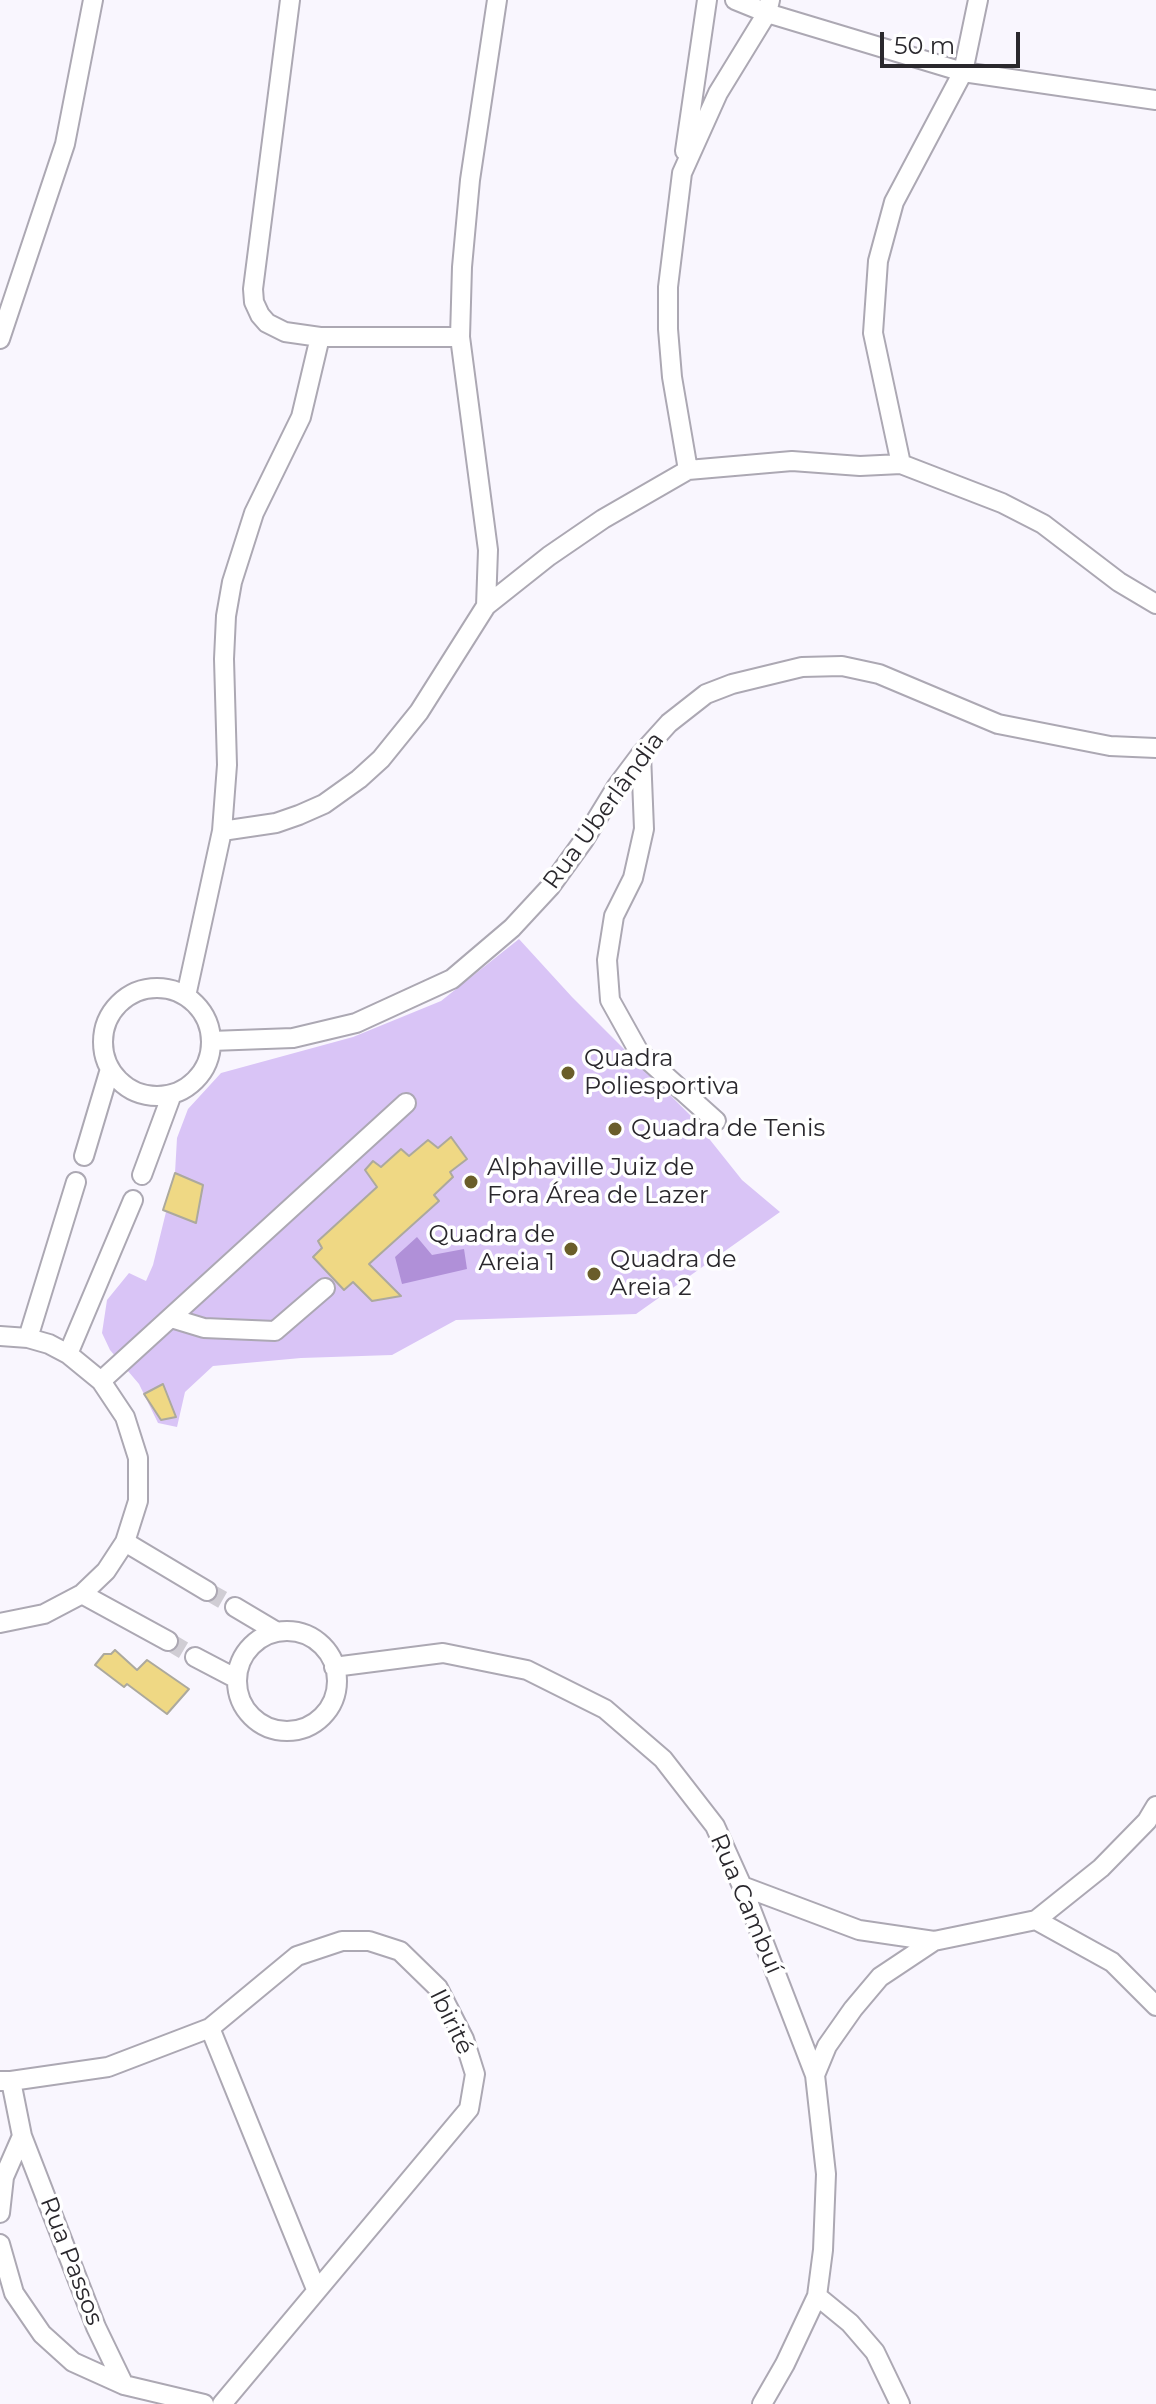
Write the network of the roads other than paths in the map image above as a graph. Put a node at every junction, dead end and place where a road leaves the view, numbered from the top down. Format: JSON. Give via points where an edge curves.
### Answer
{"nodes":[{"id":1,"x":93,"y":0,"type":"edge"},
{"id":2,"x":290,"y":0,"type":"edge"},
{"id":3,"x":497,"y":0,"type":"edge"},
{"id":4,"x":707,"y":0,"type":"edge"},
{"id":5,"x":735,"y":0,"type":"edge"},
{"id":6,"x":978,"y":0,"type":"edge"},
{"id":7,"x":769,"y":7,"type":"edge"},
{"id":8,"x":963,"y":72,"type":"junction"},
{"id":9,"x":693,"y":87,"type":"junction"},
{"id":10,"x":718,"y":93,"type":"junction"},
{"id":11,"x":1156,"y":100,"type":"edge"},
{"id":12,"x":682,"y":173,"type":"junction"},
{"id":13,"x":320,"y":337,"type":"junction"},
{"id":14,"x":460,"y":337,"type":"junction"},
{"id":15,"x":0,"y":339,"type":"edge"},
{"id":16,"x":901,"y":464,"type":"junction"},
{"id":17,"x":688,"y":470,"type":"junction"},
{"id":18,"x":1156,"y":604,"type":"edge"},
{"id":19,"x":486,"y":606,"type":"junction"},
{"id":20,"x":1156,"y":748,"type":"edge"},
{"id":21,"x":641,"y":754,"type":"junction"},
{"id":22,"x":222,"y":831,"type":"junction"},
{"id":23,"x":186,"y":996,"type":"junction"},
{"id":24,"x":211,"y":1041,"type":"junction"},
{"id":25,"x":110,"y":1069,"type":"junction"},
{"id":26,"x":172,"y":1094,"type":"junction"},
{"id":27,"x":406,"y":1103,"type":"dead end"},
{"id":28,"x":716,"y":1121,"type":"dead end"},
{"id":29,"x":84,"y":1156,"type":"dead end"},
{"id":30,"x":142,"y":1175,"type":"dead end"},
{"id":31,"x":76,"y":1182,"type":"dead end"},
{"id":32,"x":133,"y":1200,"type":"dead end"},
{"id":33,"x":325,"y":1288,"type":"dead end"},
{"id":34,"x":171,"y":1318,"type":"junction"},
{"id":35,"x":0,"y":1336,"type":"edge"},
{"id":36,"x":28,"y":1338,"type":"junction"},
{"id":37,"x":68,"y":1354,"type":"junction"},
{"id":38,"x":101,"y":1381,"type":"junction"},
{"id":39,"x":125,"y":1542,"type":"junction"},
{"id":40,"x":207,"y":1591,"type":"tunnel mouth"},
{"id":41,"x":82,"y":1594,"type":"junction"},
{"id":42,"x":235,"y":1607,"type":"tunnel mouth"},
{"id":43,"x":0,"y":1623,"type":"edge"},
{"id":44,"x":277,"y":1632,"type":"junction"},
{"id":45,"x":168,"y":1641,"type":"tunnel mouth"},
{"id":46,"x":195,"y":1657,"type":"tunnel mouth"},
{"id":47,"x":334,"y":1667,"type":"junction"},
{"id":48,"x":237,"y":1679,"type":"junction"},
{"id":49,"x":1156,"y":1806,"type":"edge"},
{"id":50,"x":742,"y":1886,"type":"junction"},
{"id":51,"x":1036,"y":1920,"type":"junction"},
{"id":52,"x":934,"y":1941,"type":"junction"},
{"id":53,"x":1156,"y":2006,"type":"edge"},
{"id":54,"x":210,"y":2028,"type":"junction"},
{"id":55,"x":815,"y":2075,"type":"junction"},
{"id":56,"x":5,"y":2081,"type":"edge"},
{"id":57,"x":22,"y":2136,"type":"junction"},
{"id":58,"x":0,"y":2213,"type":"edge"},
{"id":59,"x":0,"y":2244,"type":"edge"},
{"id":60,"x":316,"y":2289,"type":"junction"},
{"id":61,"x":817,"y":2296,"type":"junction"},
{"id":62,"x":124,"y":2385,"type":"junction"},
{"id":63,"x":204,"y":2404,"type":"edge"},
{"id":64,"x":222,"y":2404,"type":"edge"},
{"id":65,"x":762,"y":2404,"type":"edge"},
{"id":66,"x":900,"y":2404,"type":"edge"}],
"edges":[{"from":1,"to":15,"type":"street","via":[[65,144]]},
{"from":2,"to":13,"type":"street","via":[[254,302],[276,328]]},
{"from":3,"to":14,"type":"street","via":[[470,180]]},
{"from":4,"to":9,"type":"street"},
{"from":5,"to":7,"type":"street"},
{"from":6,"to":8,"type":"street"},
{"from":7,"to":8,"type":"street"},
{"from":7,"to":10,"type":"street"},
{"from":8,"to":11,"type":"street"},
{"from":8,"to":16,"type":"street","via":[[894,202],[878,261],[873,333]]},
{"from":9,"to":10,"type":"street"},
{"from":9,"to":12,"type":"street"},
{"from":10,"to":12,"type":"street"},
{"from":12,"to":17,"type":"street","via":[[668,329]]},
{"from":13,"to":14,"type":"street"},
{"from":13,"to":22,"type":"street","via":[[301,417],[254,513],[232,582],[224,659],[227,765]]},
{"from":14,"to":19,"type":"street","via":[[488,550]]},
{"from":16,"to":17,"type":"street","via":[[792,461]]},
{"from":16,"to":18,"type":"street","via":[[1043,524]]},
{"from":17,"to":19,"type":"street","via":[[603,519]]},
{"from":19,"to":22,"type":"street","via":[[419,712],[359,779],[299,815]]},
{"from":20,"to":21,"type":"street","name":"Rua Uberlândia","via":[[1110,746],[998,724],[879,674],[842,666],[802,667],[706,694]]},
{"from":21,"to":24,"type":"street","name":"Rua Uberlândia","via":[[550,887],[452,979],[356,1023],[293,1038]]},
{"from":21,"to":28,"type":"street","via":[[644,829],[633,878],[614,916],[607,960],[610,1000],[639,1052]]},
{"from":22,"to":23,"type":"street"},
{"from":23,"to":24,"type":"street","via":[[208,1023]]},
{"from":23,"to":25,"type":"street","via":[[151,988],[119,1003],[103,1034]]},
{"from":24,"to":26,"type":"street","via":[[201,1074]]},
{"from":25,"to":26,"type":"street","via":[[137,1092]]},
{"from":25,"to":29,"type":"street"},
{"from":26,"to":30,"type":"street"},
{"from":27,"to":34,"type":"street"},
{"from":31,"to":36,"type":"street"},
{"from":32,"to":37,"type":"street"},
{"from":33,"to":34,"type":"street","via":[[275,1331],[204,1328]]},
{"from":34,"to":38,"type":"street"},
{"from":35,"to":36,"type":"street"},
{"from":36,"to":37,"type":"street"},
{"from":37,"to":38,"type":"street"},
{"from":38,"to":39,"type":"street","via":[[125,1417],[138,1458],[138,1501]]},
{"from":39,"to":40,"type":"street"},
{"from":39,"to":41,"type":"street"},
{"from":41,"to":43,"type":"street","via":[[44,1614]]},
{"from":41,"to":45,"type":"street"},
{"from":42,"to":44,"type":"street"},
{"from":44,"to":47,"type":"street","via":[[310,1636]]},
{"from":44,"to":48,"type":"street","via":[[248,1649]]},
{"from":46,"to":48,"type":"street"},
{"from":47,"to":48,"type":"street","via":[[335,1693],[329,1708],[311,1724],[288,1731],[258,1721],[246,1710]]},
{"from":47,"to":50,"type":"street","name":"Rua Cambuí","via":[[443,1653],[527,1670],[605,1709],[663,1759],[715,1826]]},
{"from":49,"to":51,"type":"street","via":[[1101,1868]]},
{"from":50,"to":52,"type":"street","via":[[859,1930]]},
{"from":50,"to":55,"type":"street","name":"Rua Cambuí"},
{"from":51,"to":52,"type":"street"},
{"from":51,"to":53,"type":"street","via":[[1112,1962]]},
{"from":52,"to":55,"type":"street","via":[[880,1977],[827,2046]]},
{"from":54,"to":56,"type":"street","name":"Ibirité","via":[[108,2067]]},
{"from":54,"to":60,"type":"street"},
{"from":54,"to":60,"type":"street","name":"Ibirité","via":[[297,1956],[342,1941],[369,1941],[400,1951],[438,1988],[464,2039],[475,2074],[469,2109]]},
{"from":55,"to":61,"type":"street","name":"Rua Cambuí","via":[[826,2174]]},
{"from":56,"to":57,"type":"street","name":"Rua Passos"},
{"from":57,"to":58,"type":"street","name":"Rua Passos","via":[[4,2177]]},
{"from":57,"to":62,"type":"street","name":"Rua Passos"},
{"from":59,"to":62,"type":"street","name":"Rua Passos","via":[[14,2293],[42,2334],[73,2362]]},
{"from":60,"to":64,"type":"street","name":"Ibirité"},
{"from":61,"to":65,"type":"street","name":"Rua Cambuí"},
{"from":61,"to":66,"type":"street","via":[[875,2352]]},
{"from":62,"to":63,"type":"street","name":"Rua Passos"}]}
